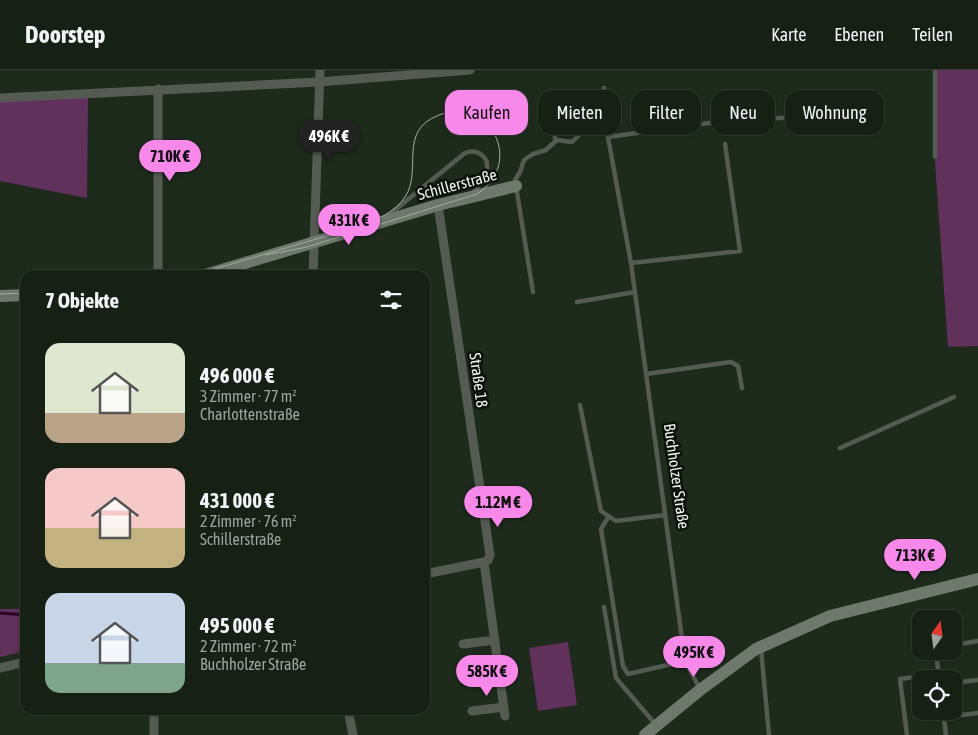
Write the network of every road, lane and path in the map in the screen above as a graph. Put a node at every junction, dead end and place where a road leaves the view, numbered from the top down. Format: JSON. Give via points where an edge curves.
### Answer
{"nodes":[{"id":1,"x":320,"y":70,"type":"edge"},
{"id":2,"x":470,"y":70,"type":"edge"},
{"id":3,"x":935,"y":70,"type":"edge"},
{"id":4,"x":320,"y":82,"type":"junction"},
{"id":5,"x":158,"y":89,"type":"junction"},
{"id":6,"x":0,"y":98,"type":"edge"},
{"id":7,"x":785,"y":118,"type":"edge"},
{"id":8,"x":556,"y":135,"type":"edge"},
{"id":9,"x":579,"y":135,"type":"edge"},
{"id":10,"x":608,"y":135,"type":"edge"},
{"id":11,"x":608,"y":138,"type":"junction"},
{"id":12,"x":557,"y":140,"type":"junction"},
{"id":13,"x":725,"y":144,"type":"dead end"},
{"id":14,"x":935,"y":157,"type":"dead end"},
{"id":15,"x":516,"y":186,"type":"junction"},
{"id":16,"x":470,"y":196,"type":"junction"},
{"id":17,"x":438,"y":205,"type":"junction"},
{"id":18,"x":381,"y":222,"type":"junction"},
{"id":19,"x":314,"y":242,"type":"junction"},
{"id":20,"x":632,"y":263,"type":"junction"},
{"id":21,"x":158,"y":270,"type":"edge"},
{"id":22,"x":222,"y":270,"type":"edge"},
{"id":23,"x":313,"y":270,"type":"edge"},
{"id":24,"x":534,"y":292,"type":"dead end"},
{"id":25,"x":635,"y":292,"type":"junction"},
{"id":26,"x":20,"y":295,"type":"edge"},
{"id":27,"x":0,"y":296,"type":"edge"},
{"id":28,"x":577,"y":302,"type":"dead end"},
{"id":29,"x":646,"y":374,"type":"junction"},
{"id":30,"x":742,"y":388,"type":"dead end"},
{"id":31,"x":954,"y":397,"type":"dead end"},
{"id":32,"x":580,"y":405,"type":"dead end"},
{"id":33,"x":840,"y":448,"type":"dead end"},
{"id":34,"x":666,"y":515,"type":"junction"},
{"id":35,"x":608,"y":516,"type":"junction"},
{"id":36,"x":486,"y":560,"type":"junction"},
{"id":37,"x":430,"y":573,"type":"edge"},
{"id":38,"x":978,"y":579,"type":"edge"},
{"id":39,"x":604,"y":607,"type":"dead end"},
{"id":40,"x":495,"y":640,"type":"junction"},
{"id":41,"x":978,"y":641,"type":"edge"},
{"id":42,"x":463,"y":644,"type":"dead end"},
{"id":43,"x":962,"y":644,"type":"edge"},
{"id":44,"x":761,"y":647,"type":"junction"},
{"id":45,"x":685,"y":661,"type":"junction"},
{"id":46,"x":20,"y":663,"type":"edge"},
{"id":47,"x":0,"y":668,"type":"edge"},
{"id":48,"x":912,"y":678,"type":"edge"},
{"id":49,"x":978,"y":680,"type":"edge"},
{"id":50,"x":962,"y":682,"type":"edge"},
{"id":51,"x":700,"y":690,"type":"junction"},
{"id":52,"x":472,"y":711,"type":"dead end"},
{"id":53,"x":978,"y":713,"type":"edge"},
{"id":54,"x":154,"y":715,"type":"edge"},
{"id":55,"x":349,"y":715,"type":"edge"},
{"id":56,"x":962,"y":716,"type":"dead end"},
{"id":57,"x":944,"y":720,"type":"edge"},
{"id":58,"x":656,"y":726,"type":"junction"},
{"id":59,"x":154,"y":735,"type":"edge"},
{"id":60,"x":352,"y":735,"type":"edge"},
{"id":61,"x":645,"y":735,"type":"edge"},
{"id":62,"x":769,"y":735,"type":"edge"},
{"id":63,"x":907,"y":735,"type":"edge"},
{"id":64,"x":946,"y":735,"type":"edge"}],
"edges":[{"from":1,"to":4,"type":"street"},
{"from":2,"to":4,"type":"street"},
{"from":3,"to":14,"type":"lane"},
{"from":4,"to":5,"type":"street"},
{"from":4,"to":19,"type":"street"},
{"from":5,"to":6,"type":"street"},
{"from":5,"to":21,"type":"street"},
{"from":7,"to":11,"type":"lane","via":[[724,121]]},
{"from":8,"to":12,"type":"lane"},
{"from":9,"to":12,"type":"lane","via":[[572,142]]},
{"from":10,"to":11,"type":"lane","name":"Buchholzer Straße"},
{"from":11,"to":20,"type":"lane","name":"Buchholzer Straße"},
{"from":12,"to":15,"type":"lane","via":[[546,150],[524,160],[515,180]]},
{"from":13,"to":20,"type":"lane","via":[[740,252]]},
{"from":15,"to":16,"type":"street","name":"Schillerstraße"},
{"from":15,"to":24,"type":"lane"},
{"from":16,"to":17,"type":"street","name":"Schillerstraße"},
{"from":16,"to":18,"type":"lane","via":[[487,168],[483,155],[471,151]]},
{"from":17,"to":18,"type":"street","name":"Schillerstraße"},
{"from":17,"to":36,"type":"street","name":"Straße 18"},
{"from":18,"to":19,"type":"street","name":"Schillerstraße"},
{"from":19,"to":22,"type":"street","name":"Schillerstraße"},
{"from":19,"to":23,"type":"street"},
{"from":20,"to":25,"type":"lane","name":"Buchholzer Straße"},
{"from":25,"to":28,"type":"lane"},
{"from":25,"to":29,"type":"lane","name":"Buchholzer Straße"},
{"from":26,"to":27,"type":"street"},
{"from":29,"to":30,"type":"lane","via":[[731,362],[738,366]]},
{"from":29,"to":34,"type":"lane","name":"Buchholzer Straße"},
{"from":31,"to":33,"type":"lane"},
{"from":32,"to":35,"type":"lane","via":[[601,511]]},
{"from":34,"to":35,"type":"lane","via":[[616,521]]},
{"from":34,"to":45,"type":"lane","name":"Buchholzer Straße"},
{"from":35,"to":45,"type":"lane","via":[[601,529],[623,666],[628,674]]},
{"from":36,"to":37,"type":"street"},
{"from":36,"to":40,"type":"street","name":"Straße 18"},
{"from":38,"to":44,"type":"street","via":[[830,616]]},
{"from":39,"to":58,"type":"lane","via":[[616,678]]},
{"from":40,"to":42,"type":"street"},
{"from":40,"to":52,"type":"street","name":"Straße 18","via":[[505,711]]},
{"from":41,"to":43,"type":"lane"},
{"from":44,"to":51,"type":"street"},
{"from":44,"to":62,"type":"lane"},
{"from":45,"to":51,"type":"lane","name":"Buchholzer Straße"},
{"from":46,"to":47,"type":"street"},
{"from":48,"to":63,"type":"lane","via":[[900,679]]},
{"from":49,"to":50,"type":"lane"},
{"from":51,"to":58,"type":"street"},
{"from":53,"to":56,"type":"lane"},
{"from":54,"to":59,"type":"street"},
{"from":55,"to":60,"type":"street"},
{"from":57,"to":64,"type":"lane"},
{"from":58,"to":61,"type":"street"}]}
